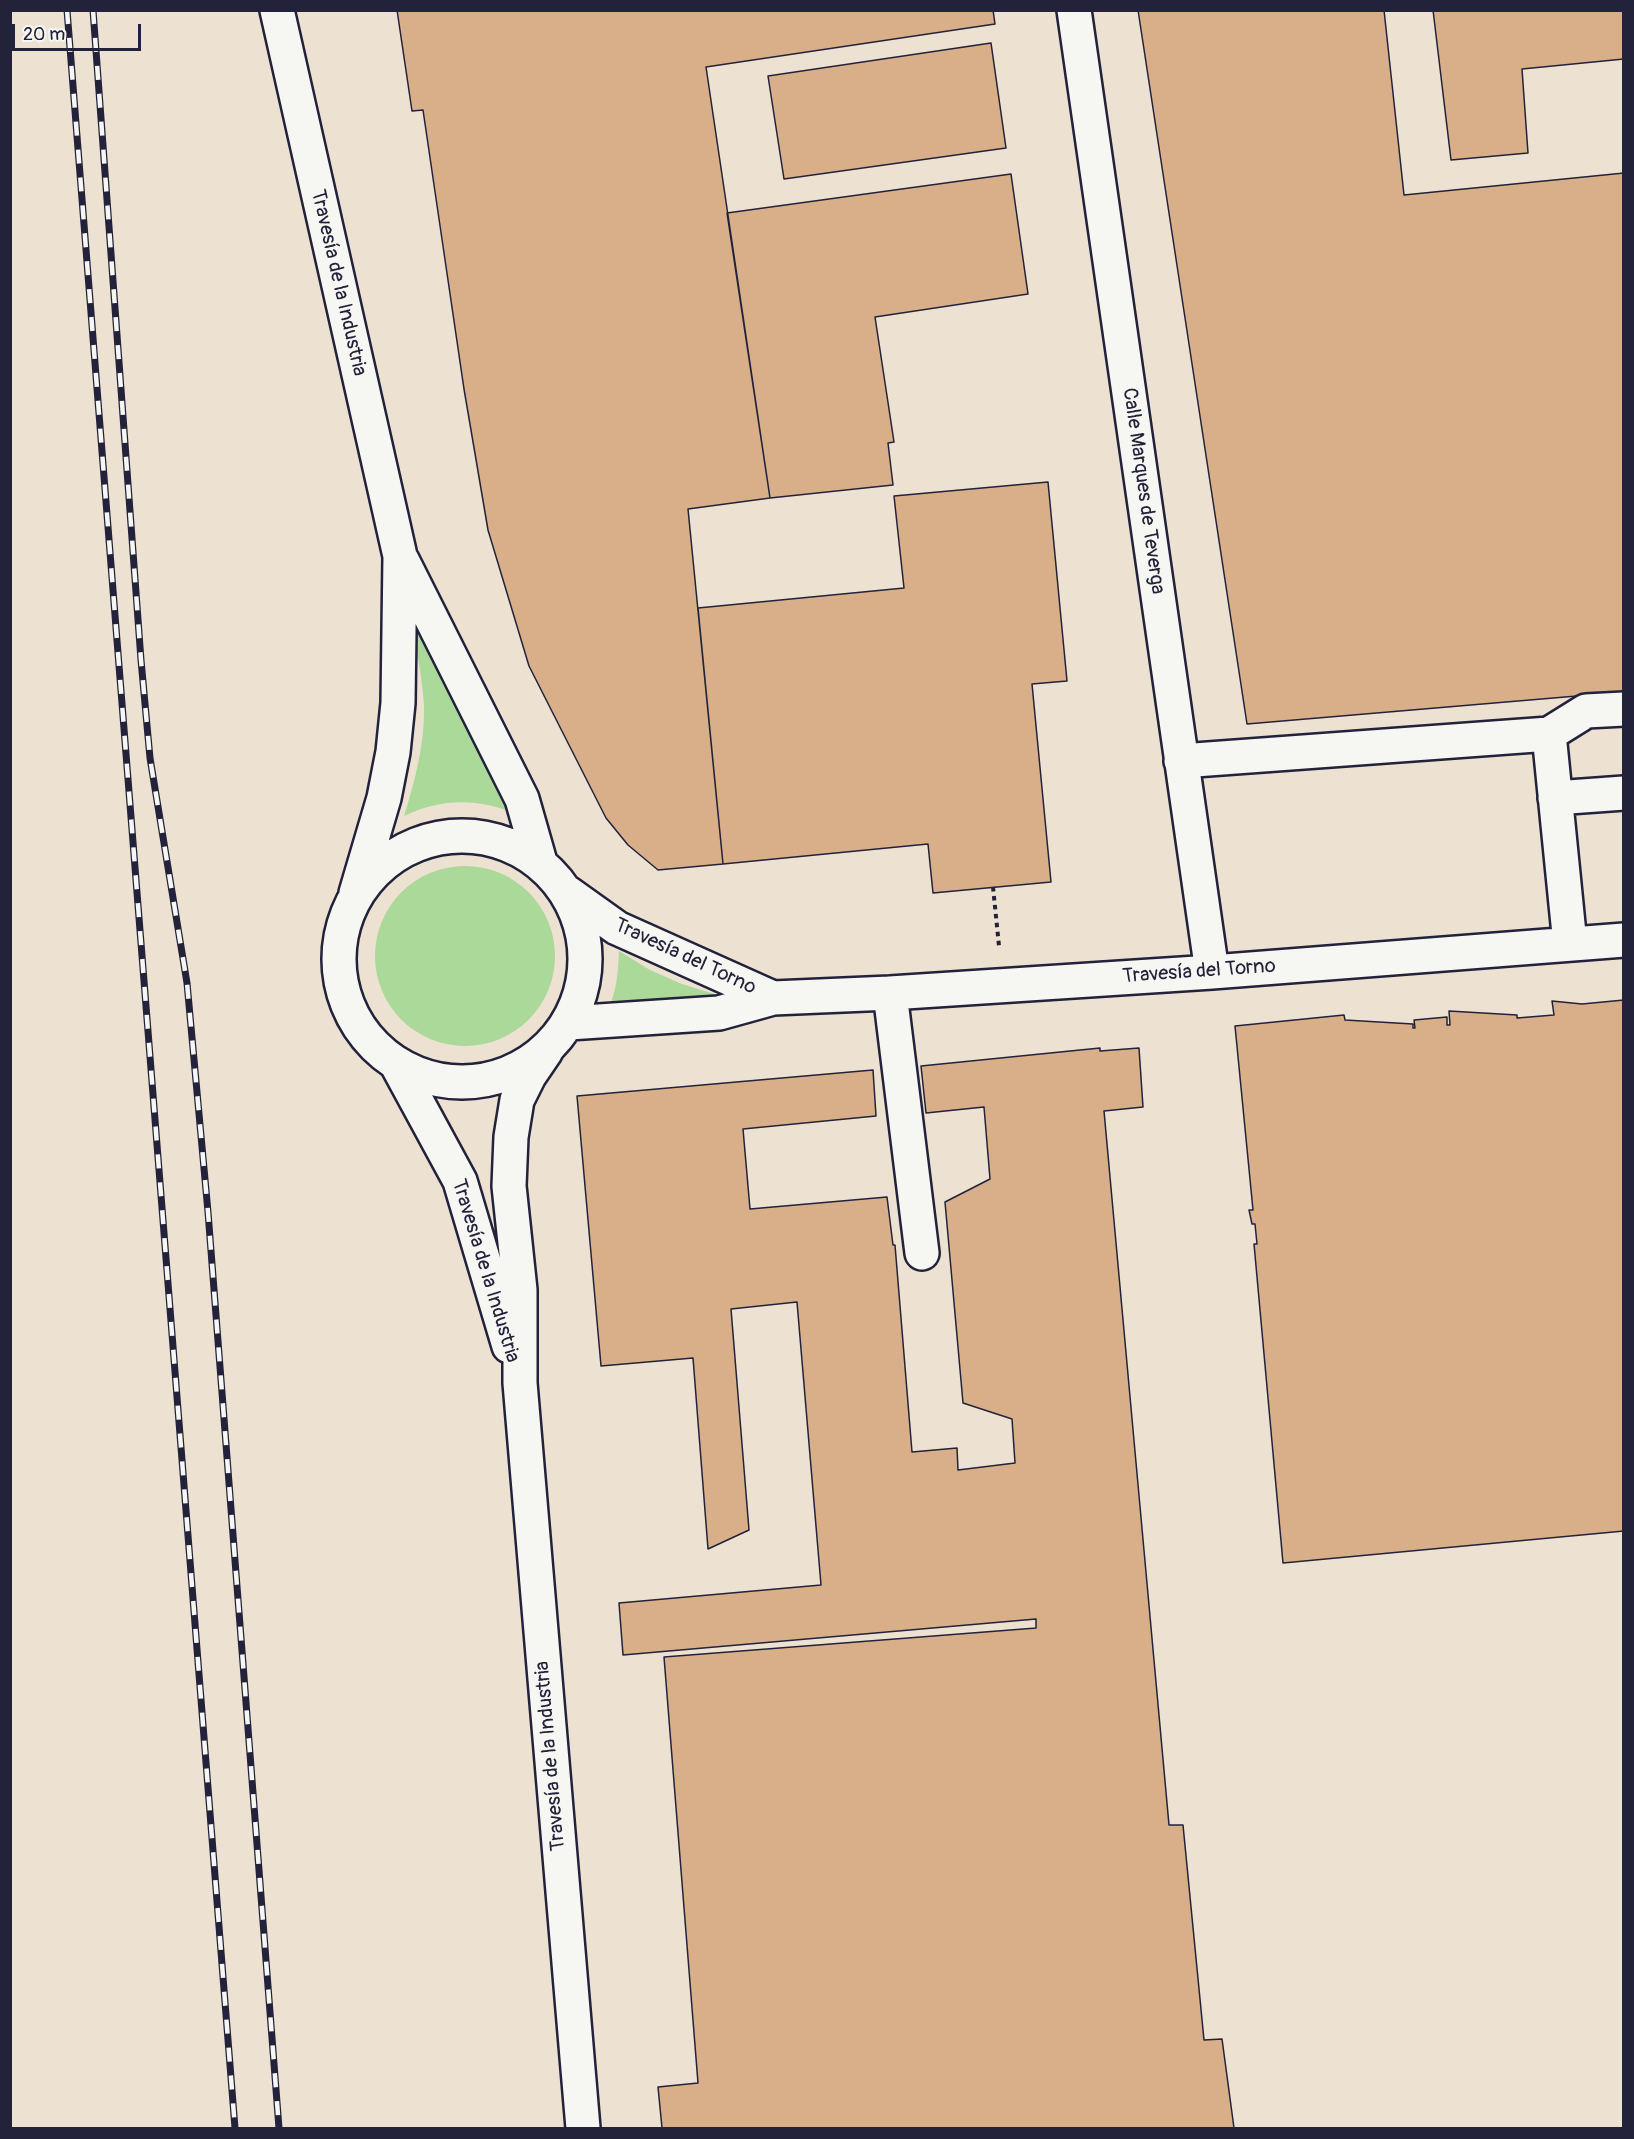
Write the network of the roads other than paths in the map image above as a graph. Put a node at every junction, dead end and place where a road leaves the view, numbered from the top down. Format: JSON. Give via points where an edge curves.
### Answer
{"nodes":[{"id":1,"x":277,"y":10,"type":"edge"},
{"id":2,"x":1074,"y":10,"type":"edge"},
{"id":3,"x":400,"y":556,"type":"junction"},
{"id":4,"x":1623,"y":708,"type":"edge"},
{"id":5,"x":1549,"y":734,"type":"junction"},
{"id":6,"x":1181,"y":761,"type":"junction"},
{"id":7,"x":1623,"y":793,"type":"edge"},
{"id":8,"x":1555,"y":798,"type":"junction"},
{"id":9,"x":540,"y":862,"type":"junction"},
{"id":10,"x":356,"y":893,"type":"junction"},
{"id":11,"x":568,"y":893,"type":"junction"},
{"id":12,"x":1623,"y":940,"type":"edge"},
{"id":13,"x":1570,"y":944,"type":"junction"},
{"id":14,"x":1212,"y":972,"type":"junction"},
{"id":15,"x":890,"y":993,"type":"junction"},
{"id":16,"x":773,"y":998,"type":"junction"},
{"id":17,"x":569,"y":1023,"type":"junction"},
{"id":18,"x":546,"y":1051,"type":"junction"},
{"id":19,"x":397,"y":1065,"type":"junction"},
{"id":20,"x":922,"y":1253,"type":"dead end"},
{"id":21,"x":520,"y":1383,"type":"junction"},
{"id":22,"x":583,"y":2128,"type":"edge"}],
"edges":[{"from":1,"to":3,"type":"street","name":"Travesía de la Industria"},
{"from":2,"to":6,"type":"street","name":"Calle Marques de Teverga"},
{"from":3,"to":9,"type":"street","name":"Travesía de la Industria","via":[[522,799]]},
{"from":3,"to":10,"type":"street","name":"Travesía de la Industria","via":[[398,703],[393,752]]},
{"from":4,"to":5,"type":"street","via":[[1586,711]]},
{"from":5,"to":6,"type":"street"},
{"from":5,"to":8,"type":"street"},
{"from":6,"to":14,"type":"street","name":"Calle Marques de Teverga"},
{"from":7,"to":8,"type":"street"},
{"from":8,"to":13,"type":"street"},
{"from":9,"to":10,"type":"street","name":"Travesía de la Industria","via":[[503,842],[462,834],[420,842],[384,862]]},
{"from":9,"to":11,"type":"street","name":"Travesía de la Industria"},
{"from":10,"to":19,"type":"street","name":"Travesía de la Industria","via":[[340,930],[340,978],[347,1006],[368,1040]]},
{"from":11,"to":16,"type":"street","name":"Travesía del Torno","via":[[617,928]]},
{"from":11,"to":17,"type":"street","name":"Travesía de la Industria","via":[[584,933],[585,975]]},
{"from":12,"to":13,"type":"street","name":"Travesía del Torno"},
{"from":13,"to":14,"type":"street","name":"Travesía del Torno"},
{"from":14,"to":15,"type":"street","name":"Travesía del Torno"},
{"from":15,"to":16,"type":"street","name":"Travesía del Torno"},
{"from":15,"to":20,"type":"street"},
{"from":16,"to":17,"type":"street","name":"Travesía del Torno","via":[[719,1013]]},
{"from":17,"to":18,"type":"street","name":"Travesía de la Industria"},
{"from":18,"to":19,"type":"street","name":"Travesía de la Industria","via":[[512,1072],[474,1082],[434,1080]]},
{"from":18,"to":21,"type":"street","name":"Travesía de la Industria","via":[[518,1100],[511,1137],[509,1186],[520,1290]]},
{"from":19,"to":21,"type":"street","name":"Travesía de la Industria","via":[[460,1181]]},
{"from":21,"to":22,"type":"street","name":"Travesía de la Industria"}]}
